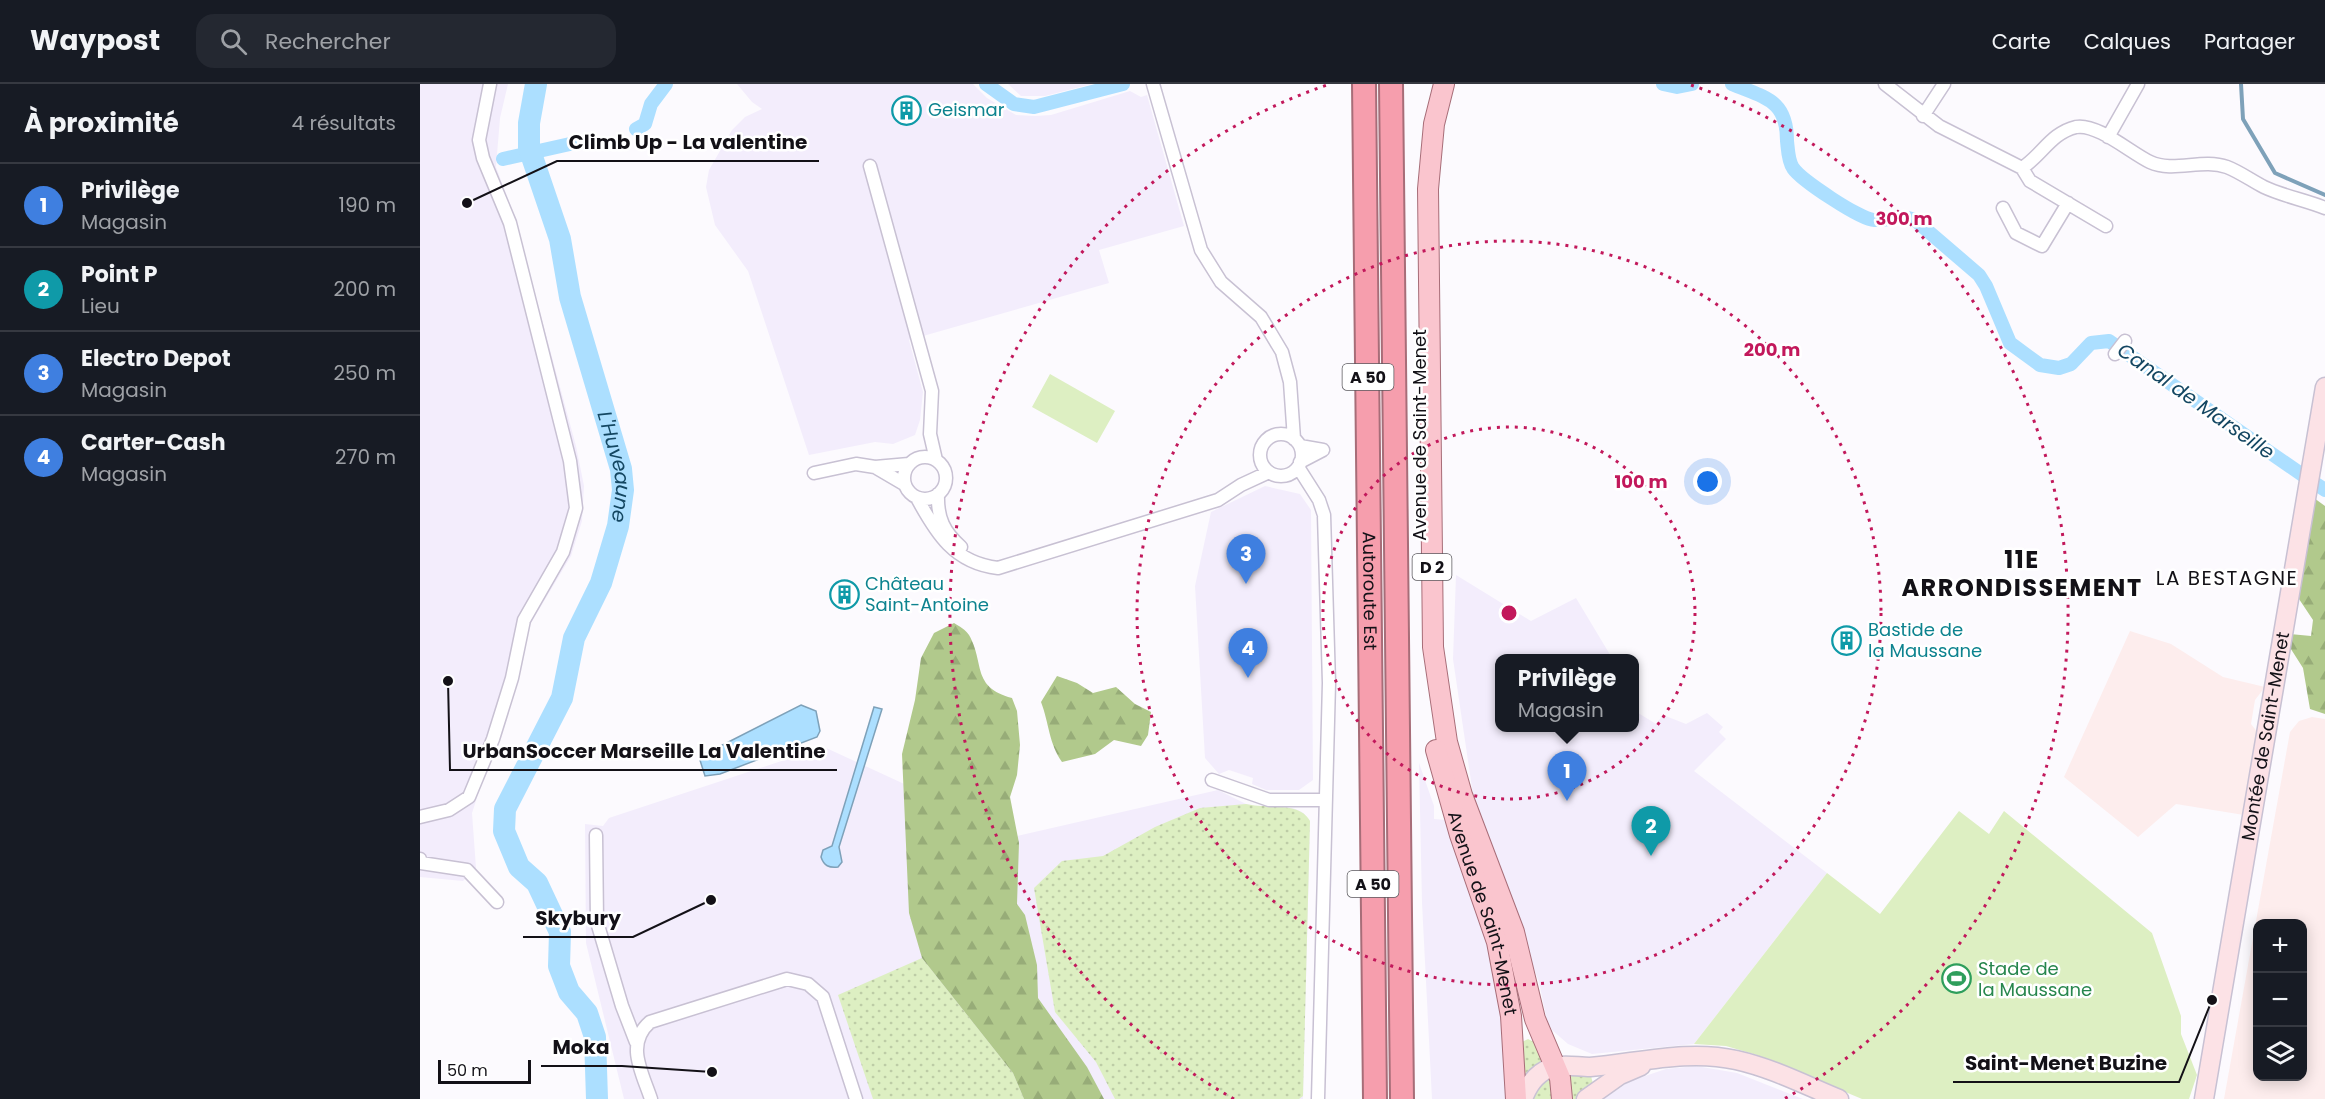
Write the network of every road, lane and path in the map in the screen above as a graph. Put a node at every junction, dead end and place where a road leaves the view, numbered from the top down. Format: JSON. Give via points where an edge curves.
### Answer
{"nodes":[{"id":1,"x":490,"y":84,"type":"edge"},
{"id":2,"x":1153,"y":84,"type":"edge"},
{"id":3,"x":1364,"y":84,"type":"edge"},
{"id":4,"x":1391,"y":84,"type":"edge"},
{"id":5,"x":1432,"y":84,"type":"edge"},
{"id":6,"x":1444,"y":84,"type":"edge"},
{"id":7,"x":1885,"y":84,"type":"edge"},
{"id":8,"x":1944,"y":84,"type":"edge"},
{"id":9,"x":2138,"y":84,"type":"edge"},
{"id":10,"x":1923,"y":116,"type":"junction"},
{"id":11,"x":2108,"y":137,"type":"junction"},
{"id":12,"x":870,"y":166,"type":"dead end"},
{"id":13,"x":2022,"y":168,"type":"junction"},
{"id":14,"x":2068,"y":203,"type":"junction"},
{"id":15,"x":2003,"y":208,"type":"dead end"},
{"id":16,"x":2325,"y":208,"type":"edge"},
{"id":17,"x":2106,"y":226,"type":"dead end"},
{"id":18,"x":2125,"y":341,"type":"dead end"},
{"id":19,"x":2115,"y":354,"type":"dead end"},
{"id":20,"x":2325,"y":387,"type":"edge"},
{"id":21,"x":930,"y":434,"type":"junction"},
{"id":22,"x":1292,"y":440,"type":"junction"},
{"id":23,"x":936,"y":460,"type":"junction"},
{"id":24,"x":913,"y":461,"type":"junction"},
{"id":25,"x":1261,"y":461,"type":"junction"},
{"id":26,"x":875,"y":467,"type":"junction"},
{"id":27,"x":1296,"y":468,"type":"junction"},
{"id":28,"x":1269,"y":472,"type":"junction"},
{"id":29,"x":814,"y":474,"type":"dead end"},
{"id":30,"x":904,"y":484,"type":"junction"},
{"id":31,"x":1241,"y":485,"type":"junction"},
{"id":32,"x":938,"y":494,"type":"junction"},
{"id":33,"x":916,"y":498,"type":"junction"},
{"id":34,"x":1020,"y":561,"type":"junction"},
{"id":35,"x":1212,"y":780,"type":"dead end"},
{"id":36,"x":1326,"y":800,"type":"junction"},
{"id":37,"x":420,"y":817,"type":"edge"},
{"id":38,"x":596,"y":835,"type":"dead end"},
{"id":39,"x":420,"y":859,"type":"edge"},
{"id":40,"x":497,"y":902,"type":"dead end"},
{"id":41,"x":1540,"y":1035,"type":"junction"},
{"id":42,"x":636,"y":1042,"type":"junction"},
{"id":43,"x":1657,"y":1059,"type":"junction"},
{"id":44,"x":1590,"y":1066,"type":"junction"},
{"id":45,"x":1554,"y":1067,"type":"junction"},
{"id":46,"x":2203,"y":1094,"type":"edge"},
{"id":47,"x":651,"y":1099,"type":"edge"},
{"id":48,"x":856,"y":1099,"type":"edge"},
{"id":49,"x":1318,"y":1099,"type":"edge"},
{"id":50,"x":1376,"y":1099,"type":"edge"},
{"id":51,"x":1402,"y":1099,"type":"edge"},
{"id":52,"x":1516,"y":1099,"type":"edge"},
{"id":53,"x":1523,"y":1099,"type":"edge"},
{"id":54,"x":1562,"y":1099,"type":"edge"},
{"id":55,"x":1586,"y":1099,"type":"edge"},
{"id":56,"x":1839,"y":1099,"type":"edge"}],
"edges":[{"from":1,"to":37,"type":"street","via":[[479,140],[510,223],[570,461],[576,508],[563,552],[524,620],[512,678],[469,797],[449,810]]},
{"from":2,"to":22,"type":"street","via":[[1200,250],[1221,282],[1260,317],[1274,336],[1287,366]]},
{"from":3,"to":50,"type":"highway","name":"Autoroute Est","number":"A 50"},
{"from":4,"to":51,"type":"highway","name":"Autoroute Est","number":"A 50"},
{"from":5,"to":52,"type":"main road","name":"Avenue de Saint-Menet","number":"D 2","via":[[1418,164],[1424,682],[1444,784],[1497,942],[1511,1016]]},
{"from":6,"to":41,"type":"main road","name":"Avenue de Saint-Menet","number":"D 2","via":[[1434,124],[1428,189],[1432,636],[1436,680],[1462,795],[1514,932]]},
{"from":7,"to":10,"type":"street"},
{"from":8,"to":10,"type":"street"},
{"from":9,"to":11,"type":"street"},
{"from":10,"to":13,"type":"street"},
{"from":11,"to":13,"type":"street","via":[[2092,129],[2067,130],[2052,138],[2037,158]]},
{"from":11,"to":16,"type":"street","via":[[2152,163],[2228,167],[2266,188]]},
{"from":12,"to":21,"type":"street","via":[[932,391]]},
{"from":13,"to":14,"type":"street","via":[[2030,181]]},
{"from":14,"to":15,"type":"street","via":[[2042,246],[2016,233]]},
{"from":14,"to":17,"type":"street"},
{"from":18,"to":19,"type":"street"},
{"from":20,"to":46,"type":"main road","name":"Montée de Saint-Menet"},
{"from":21,"to":23,"type":"street"},
{"from":21,"to":24,"type":"street"},
{"from":22,"to":25,"type":"street","via":[[1273,436],[1265,441]]},
{"from":22,"to":27,"type":"street"},
{"from":22,"to":27,"type":"street","via":[[1328,449]]},
{"from":23,"to":24,"type":"street","via":[[927,456]]},
{"from":23,"to":32,"type":"street","via":[[946,477]]},
{"from":24,"to":26,"type":"street"},
{"from":24,"to":30,"type":"street","via":[[904,473]]},
{"from":25,"to":28,"type":"street"},
{"from":25,"to":31,"type":"street"},
{"from":26,"to":29,"type":"street","via":[[856,464]]},
{"from":26,"to":30,"type":"street"},
{"from":27,"to":28,"type":"street","via":[[1275,475]]},
{"from":27,"to":36,"type":"street","via":[[1324,515],[1329,683]]},
{"from":28,"to":31,"type":"street"},
{"from":30,"to":33,"type":"street"},
{"from":31,"to":34,"type":"street","via":[[1218,500]]},
{"from":32,"to":33,"type":"street","via":[[928,499]]},
{"from":32,"to":34,"type":"street","via":[[941,523],[961,547],[985,558]]},
{"from":33,"to":34,"type":"street","via":[[943,542],[956,553],[984,566],[1007,566]]},
{"from":35,"to":36,"type":"street","via":[[1269,800]]},
{"from":36,"to":49,"type":"street"},
{"from":38,"to":42,"type":"street","via":[[597,922]]},
{"from":39,"to":40,"type":"street","via":[[421,863],[467,870]]},
{"from":41,"to":44,"type":"main road","via":[[1555,1052]]},
{"from":41,"to":45,"type":"main road","number":"D 2"},
{"from":42,"to":47,"type":"street"},
{"from":42,"to":48,"type":"street","via":[[640,1031],[650,1022],[787,979],[808,984],[823,997]]},
{"from":43,"to":44,"type":"main road"},
{"from":43,"to":55,"type":"main road","via":[[1620,1075]]},
{"from":43,"to":56,"type":"main road","via":[[1734,1059]]},
{"from":44,"to":45,"type":"main road"},
{"from":45,"to":53,"type":"main road","via":[[1535,1078]]},
{"from":45,"to":54,"type":"main road","number":"D 2","via":[[1560,1078]]}]}
